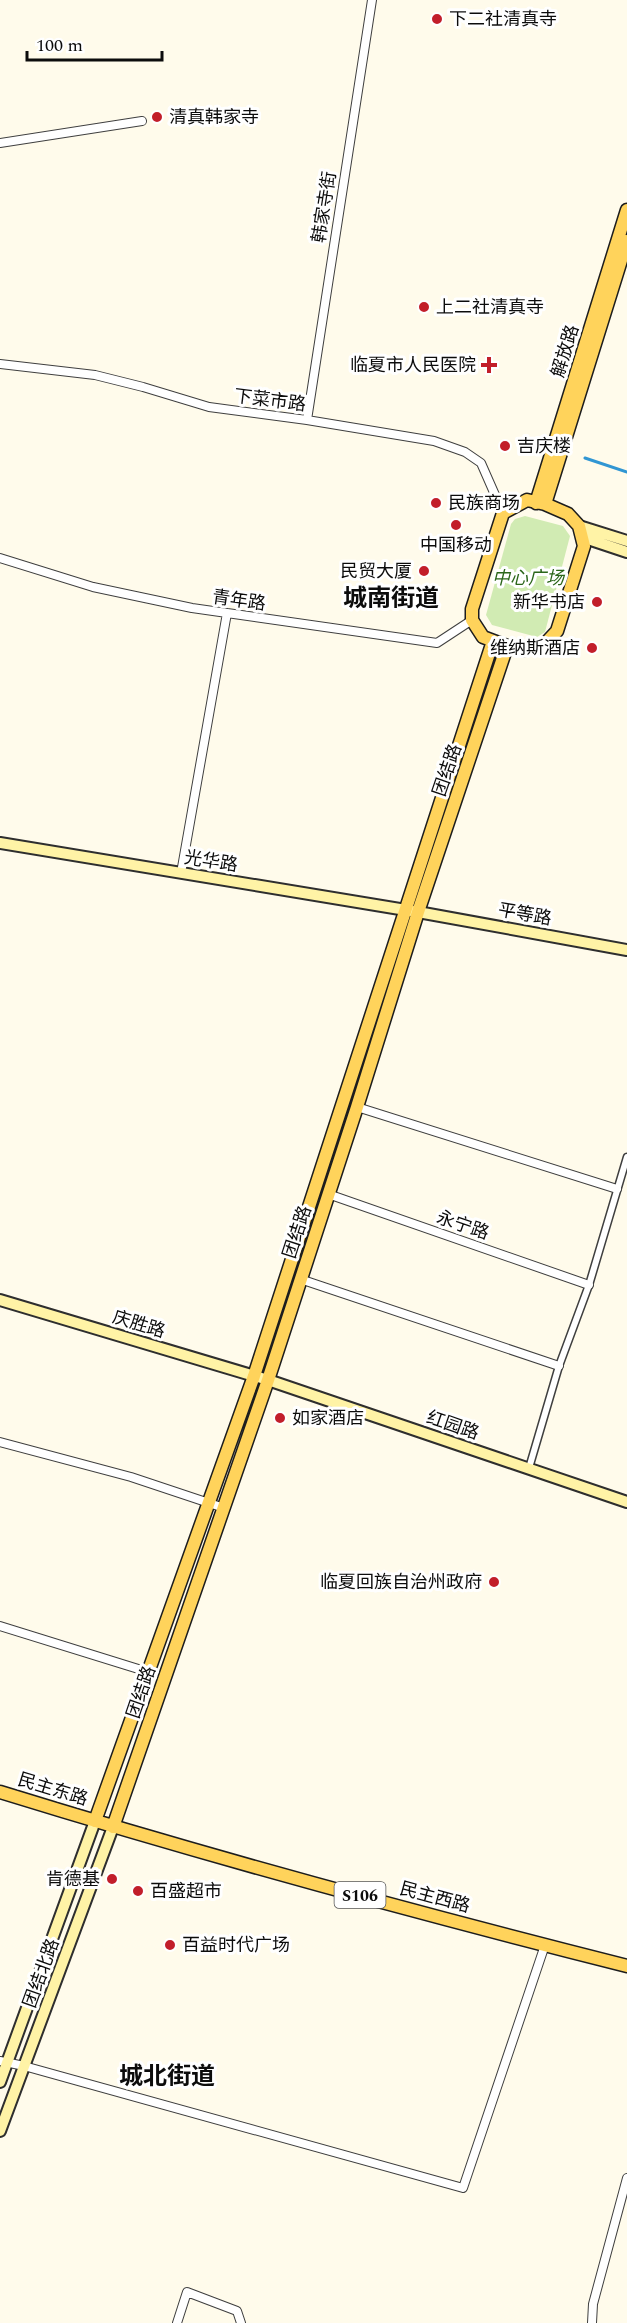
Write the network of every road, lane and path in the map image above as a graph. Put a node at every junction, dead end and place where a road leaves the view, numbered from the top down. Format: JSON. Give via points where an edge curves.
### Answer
{"nodes":[{"id":1,"x":372,"y":0,"type":"edge"},
{"id":2,"x":141,"y":121,"type":"dead end"},
{"id":3,"x":0,"y":143,"type":"edge"},
{"id":4,"x":627,"y":210,"type":"edge"},
{"id":5,"x":627,"y":241,"type":"edge"},
{"id":6,"x":0,"y":364,"type":"edge"},
{"id":7,"x":307,"y":420,"type":"junction"},
{"id":8,"x":541,"y":504,"type":"junction"},
{"id":9,"x":503,"y":513,"type":"junction"},
{"id":10,"x":581,"y":531,"type":"junction"},
{"id":11,"x":627,"y":541,"type":"edge"},
{"id":12,"x":627,"y":552,"type":"edge"},
{"id":13,"x":0,"y":558,"type":"edge"},
{"id":14,"x":227,"y":613,"type":"junction"},
{"id":15,"x":472,"y":620,"type":"junction"},
{"id":16,"x":493,"y":641,"type":"junction"},
{"id":17,"x":507,"y":646,"type":"junction"},
{"id":18,"x":0,"y":843,"type":"edge"},
{"id":19,"x":181,"y":873,"type":"junction"},
{"id":20,"x":412,"y":911,"type":"junction"},
{"id":21,"x":627,"y":950,"type":"edge"},
{"id":22,"x":357,"y":1107,"type":"junction"},
{"id":23,"x":627,"y":1157,"type":"edge"},
{"id":24,"x":617,"y":1189,"type":"junction"},
{"id":25,"x":328,"y":1194,"type":"junction"},
{"id":26,"x":300,"y":1279,"type":"junction"},
{"id":27,"x":589,"y":1285,"type":"junction"},
{"id":28,"x":0,"y":1300,"type":"edge"},
{"id":29,"x":559,"y":1366,"type":"junction"},
{"id":30,"x":254,"y":1376,"type":"junction"},
{"id":31,"x":268,"y":1380,"type":"junction"},
{"id":32,"x":0,"y":1442,"type":"edge"},
{"id":33,"x":529,"y":1468,"type":"junction"},
{"id":34,"x":627,"y":1502,"type":"edge"},
{"id":35,"x":208,"y":1503,"type":"junction"},
{"id":36,"x":224,"y":1508,"type":"junction"},
{"id":37,"x":0,"y":1626,"type":"edge"},
{"id":38,"x":148,"y":1672,"type":"junction"},
{"id":39,"x":0,"y":1792,"type":"edge"},
{"id":40,"x":95,"y":1821,"type":"junction"},
{"id":41,"x":113,"y":1827,"type":"junction"},
{"id":42,"x":545,"y":1946,"type":"junction"},
{"id":43,"x":627,"y":1966,"type":"edge"},
{"id":44,"x":4,"y":2061,"type":"edge"},
{"id":45,"x":24,"y":2066,"type":"junction"},
{"id":46,"x":0,"y":2082,"type":"edge"},
{"id":47,"x":0,"y":2131,"type":"edge"},
{"id":48,"x":627,"y":2178,"type":"edge"},
{"id":49,"x":177,"y":2323,"type":"edge"},
{"id":50,"x":241,"y":2323,"type":"edge"},
{"id":51,"x":592,"y":2323,"type":"edge"}],
"edges":[{"from":1,"to":7,"type":"street","name":"韩家寺街"},
{"from":2,"to":3,"type":"street"},
{"from":4,"to":8,"type":"main road","name":"解放路"},
{"from":5,"to":8,"type":"main road","name":"解放路"},
{"from":6,"to":7,"type":"street","name":"下菜市路","via":[[95,375],[209,407]]},
{"from":7,"to":9,"type":"street","name":"下菜市路","via":[[434,441],[465,452],[481,463]]},
{"from":8,"to":9,"type":"main road","via":[[527,500]]},
{"from":8,"to":10,"type":"main road","via":[[568,514]]},
{"from":9,"to":15,"type":"main road","via":[[472,609]]},
{"from":10,"to":11,"type":"main road"},
{"from":10,"to":12,"type":"main road"},
{"from":10,"to":17,"type":"main road","via":[[584,546],[557,632],[543,646],[523,650]]},
{"from":13,"to":14,"type":"street","name":"青年路","via":[[93,587]]},
{"from":14,"to":15,"type":"street","name":"青年路","via":[[437,643]]},
{"from":14,"to":19,"type":"street"},
{"from":15,"to":16,"type":"main road","via":[[483,637]]},
{"from":16,"to":17,"type":"main road"},
{"from":16,"to":20,"type":"main road","name":"团结路"},
{"from":17,"to":20,"type":"main road","name":"团结路"},
{"from":18,"to":19,"type":"main road","name":"光华路"},
{"from":19,"to":20,"type":"main road","name":"光华路"},
{"from":20,"to":21,"type":"main road","name":"平等路"},
{"from":20,"to":22,"type":"main road","name":"团结路"},
{"from":20,"to":30,"type":"main road","name":"团结路"},
{"from":22,"to":24,"type":"street"},
{"from":22,"to":25,"type":"main road","name":"团结路"},
{"from":23,"to":24,"type":"street"},
{"from":24,"to":27,"type":"street"},
{"from":25,"to":26,"type":"main road","name":"团结路"},
{"from":25,"to":27,"type":"street","name":"永宁路"},
{"from":26,"to":29,"type":"street"},
{"from":26,"to":31,"type":"main road","name":"团结路"},
{"from":27,"to":29,"type":"street"},
{"from":28,"to":30,"type":"main road","name":"庆胜路"},
{"from":29,"to":33,"type":"street"},
{"from":30,"to":31,"type":"main road","name":"庆胜路"},
{"from":30,"to":35,"type":"main road","name":"团结路"},
{"from":31,"to":33,"type":"main road","name":"红园路"},
{"from":31,"to":36,"type":"main road","name":"团结路"},
{"from":32,"to":35,"type":"street"},
{"from":33,"to":34,"type":"main road","name":"红园路"},
{"from":35,"to":36,"type":"street"},
{"from":35,"to":38,"type":"main road","name":"团结路"},
{"from":36,"to":41,"type":"main road","name":"团结路"},
{"from":37,"to":38,"type":"street"},
{"from":38,"to":40,"type":"main road","name":"团结路"},
{"from":39,"to":40,"type":"main road","name":"民主东路","number":"S106"},
{"from":40,"to":41,"type":"main road","name":"民主西路","number":"S106"},
{"from":40,"to":44,"type":"main road","name":"团结北路"},
{"from":41,"to":42,"type":"main road","name":"民主西路","number":"S106"},
{"from":41,"to":45,"type":"main road","name":"团结北路"},
{"from":42,"to":43,"type":"main road","name":"民主西路","number":"S106"},
{"from":42,"to":45,"type":"street","via":[[463,2188]]},
{"from":44,"to":45,"type":"street"},
{"from":44,"to":46,"type":"main road","name":"团结北路"},
{"from":45,"to":47,"type":"main road","name":"团结北路"},
{"from":48,"to":51,"type":"street","via":[[593,2304]]},
{"from":49,"to":50,"type":"street","via":[[187,2292],[237,2311]]}]}
